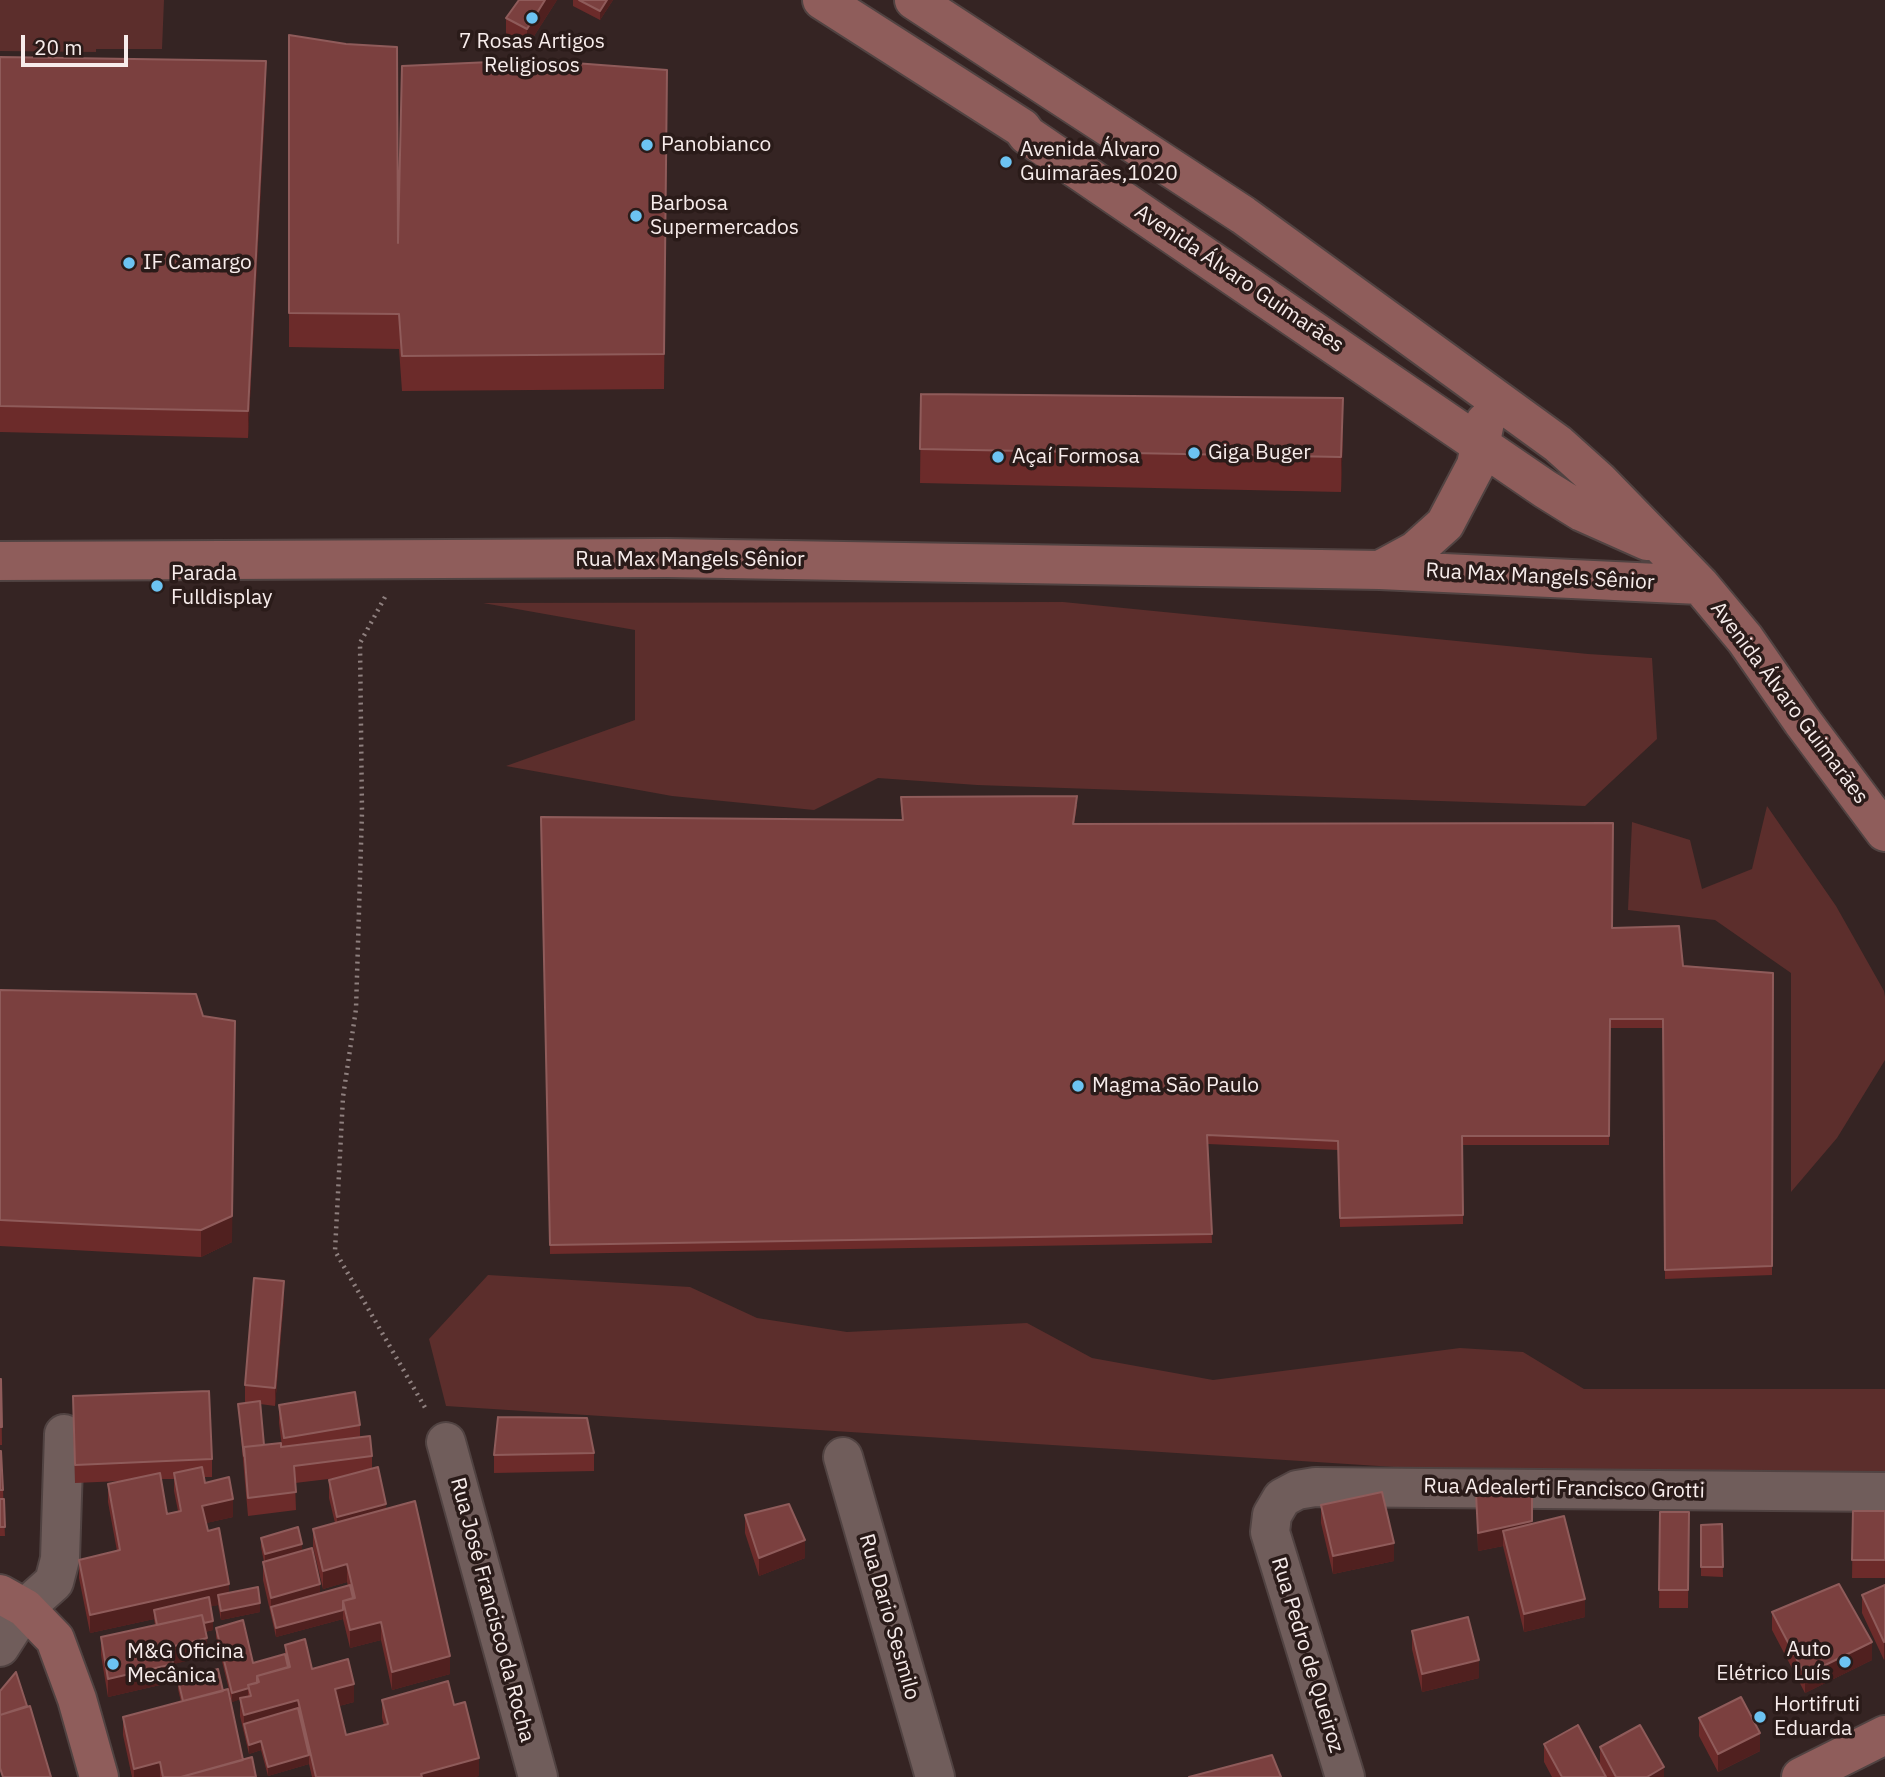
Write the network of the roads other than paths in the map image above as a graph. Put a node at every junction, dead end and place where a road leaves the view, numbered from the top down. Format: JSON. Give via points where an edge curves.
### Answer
{"nodes":[{"id":1,"x":822,"y":0,"type":"edge"},
{"id":2,"x":914,"y":0,"type":"edge"},
{"id":3,"x":1500,"y":400,"type":"junction"},
{"id":4,"x":1479,"y":444,"type":"junction"},
{"id":5,"x":1662,"y":548,"type":"junction"},
{"id":6,"x":0,"y":561,"type":"edge"},
{"id":7,"x":1380,"y":570,"type":"junction"},
{"id":8,"x":1700,"y":585,"type":"junction"},
{"id":9,"x":1885,"y":832,"type":"edge"},
{"id":10,"x":64,"y":1434,"type":"dead end"},
{"id":11,"x":446,"y":1442,"type":"road end"},
{"id":12,"x":843,"y":1457,"type":"dead end"},
{"id":13,"x":1885,"y":1492,"type":"edge"},
{"id":14,"x":1270,"y":1532,"type":"joint"},
{"id":15,"x":13,"y":1601,"type":"edge"},
{"id":16,"x":0,"y":1647,"type":"edge"},
{"id":17,"x":1885,"y":1735,"type":"edge"},
{"id":18,"x":99,"y":1777,"type":"edge"},
{"id":19,"x":538,"y":1777,"type":"edge"},
{"id":20,"x":935,"y":1777,"type":"edge"},
{"id":21,"x":1345,"y":1777,"type":"edge"},
{"id":22,"x":1801,"y":1777,"type":"edge"}],
"edges":[{"from":1,"to":4,"type":"street","name":"Avenida Álvaro Guimarães","via":[[1022,128]]},
{"from":2,"to":3,"type":"street","name":"Avenida Álvaro Guimarães","via":[[1243,215]]},
{"from":3,"to":4,"type":"street","name":"Rua Max Mangels Sênior","via":[[1484,423]]},
{"from":3,"to":5,"type":"street","name":"Avenida Álvaro Guimarães","via":[[1598,480]]},
{"from":4,"to":5,"type":"street","name":"Avenida Álvaro Guimarães","via":[[1582,512]]},
{"from":4,"to":7,"type":"street","name":"Rua Max Mangels Sênior","via":[[1473,472],[1445,524],[1415,551]]},
{"from":5,"to":8,"type":"street","name":"Avenida Álvaro Guimarães"},
{"from":6,"to":7,"type":"street","name":"Rua Max Mangels Sênior","via":[[667,558]]},
{"from":7,"to":8,"type":"street","name":"Rua Max Mangels Sênior"},
{"from":8,"to":9,"type":"street","name":"Avenida Álvaro Guimarães","via":[[1745,639]]},
{"from":10,"to":15,"type":"street","via":[[60,1559],[54,1582]]},
{"from":11,"to":19,"type":"street","name":"Rua José Francisco da Rocha"},
{"from":12,"to":20,"type":"street","name":"Rua Dario Sesmilo"},
{"from":13,"to":14,"type":"street","name":"Rua Adealerti Francisco Grotti","via":[[1315,1487],[1282,1498],[1272,1515]]},
{"from":14,"to":21,"type":"street","name":"Rua Pedro de Queiroz"},
{"from":15,"to":16,"type":"street"},
{"from":15,"to":18,"type":"street","via":[[55,1639]]},
{"from":17,"to":22,"type":"street"}]}
